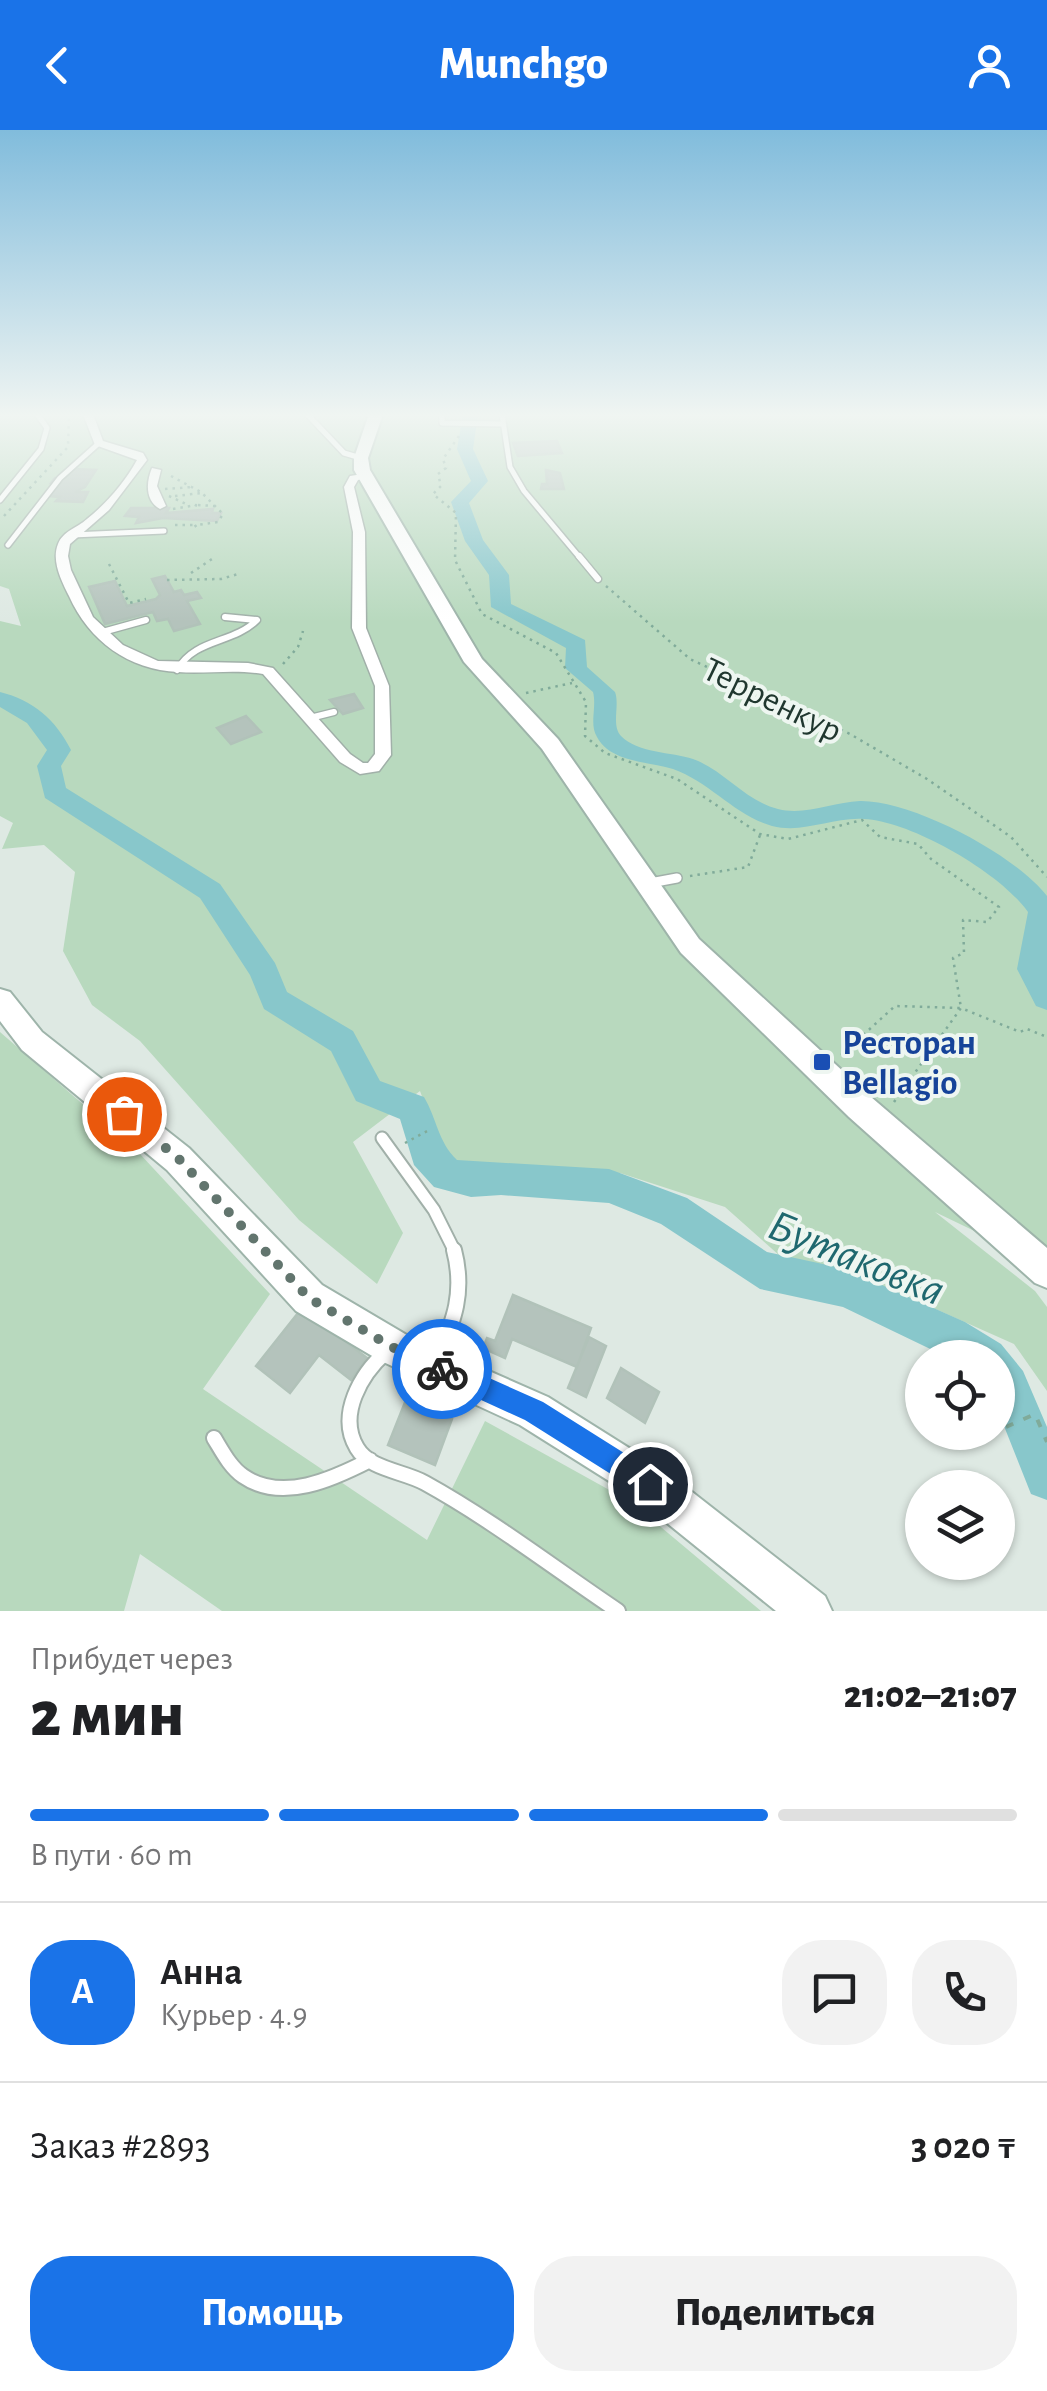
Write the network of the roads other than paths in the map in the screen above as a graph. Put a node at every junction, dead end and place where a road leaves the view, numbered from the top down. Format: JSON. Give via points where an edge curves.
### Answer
{"nodes":[{"id":1,"x":57,"y":483,"type":"edge"},
{"id":2,"x":125,"y":483,"type":"edge"},
{"id":3,"x":158,"y":483,"type":"edge"},
{"id":4,"x":351,"y":483,"type":"edge"},
{"id":5,"x":373,"y":483,"type":"edge"},
{"id":6,"x":519,"y":483,"type":"edge"},
{"id":7,"x":160,"y":501,"type":"road end"},
{"id":8,"x":164,"y":531,"type":"dead end"},
{"id":9,"x":72,"y":535,"type":"junction"},
{"id":10,"x":8,"y":545,"type":"dead end"},
{"id":11,"x":598,"y":579,"type":"road end"},
{"id":12,"x":225,"y":618,"type":"dead end"},
{"id":13,"x":146,"y":620,"type":"dead end"},
{"id":14,"x":96,"y":634,"type":"junction"},
{"id":15,"x":177,"y":670,"type":"junction"},
{"id":16,"x":334,"y":712,"type":"dead end"},
{"id":17,"x":310,"y":718,"type":"junction"},
{"id":18,"x":677,"y":878,"type":"road end"},
{"id":19,"x":644,"y":884,"type":"junction"},
{"id":20,"x":0,"y":1000,"type":"edge"},
{"id":21,"x":382,"y":1138,"type":"dead end"},
{"id":22,"x":1047,"y":1272,"type":"edge"},
{"id":23,"x":392,"y":1347,"type":"junction"},
{"id":24,"x":435,"y":1366,"type":"junction"},
{"id":25,"x":214,"y":1438,"type":"dead end"},
{"id":26,"x":370,"y":1460,"type":"junction"},
{"id":27,"x":618,"y":1611,"type":"edge"},
{"id":28,"x":810,"y":1611,"type":"edge"}],
"edges":[{"from":1,"to":10,"type":"lane"},
{"from":2,"to":9,"type":"street"},
{"from":3,"to":7,"type":"street"},
{"from":4,"to":17,"type":"street","via":[[359,532],[359,628],[382,686],[383,755],[373,767],[360,768]]},
{"from":5,"to":19,"type":"main road","via":[[474,662],[569,768]]},
{"from":6,"to":11,"type":"lane"},
{"from":8,"to":9,"type":"lane"},
{"from":9,"to":14,"type":"street","via":[[62,559]]},
{"from":12,"to":15,"type":"lane","via":[[257,620],[250,629],[182,656]]},
{"from":13,"to":14,"type":"lane"},
{"from":14,"to":15,"type":"street","via":[[140,663]]},
{"from":15,"to":17,"type":"street","via":[[268,671]]},
{"from":16,"to":17,"type":"lane"},
{"from":18,"to":19,"type":"lane"},
{"from":19,"to":22,"type":"main road","via":[[690,946]]},
{"from":20,"to":23,"type":"main road","via":[[32,1041],[178,1158],[309,1298]]},
{"from":21,"to":24,"type":"lane","via":[[452,1247],[460,1289]]},
{"from":23,"to":24,"type":"main road"},
{"from":23,"to":26,"type":"lane","via":[[370,1364],[356,1388],[351,1418],[357,1447]]},
{"from":24,"to":28,"type":"main road","via":[[534,1411],[650,1484]]},
{"from":25,"to":26,"type":"lane","via":[[242,1476],[277,1490],[336,1478]]},
{"from":26,"to":27,"type":"lane","via":[[422,1481]]}]}
